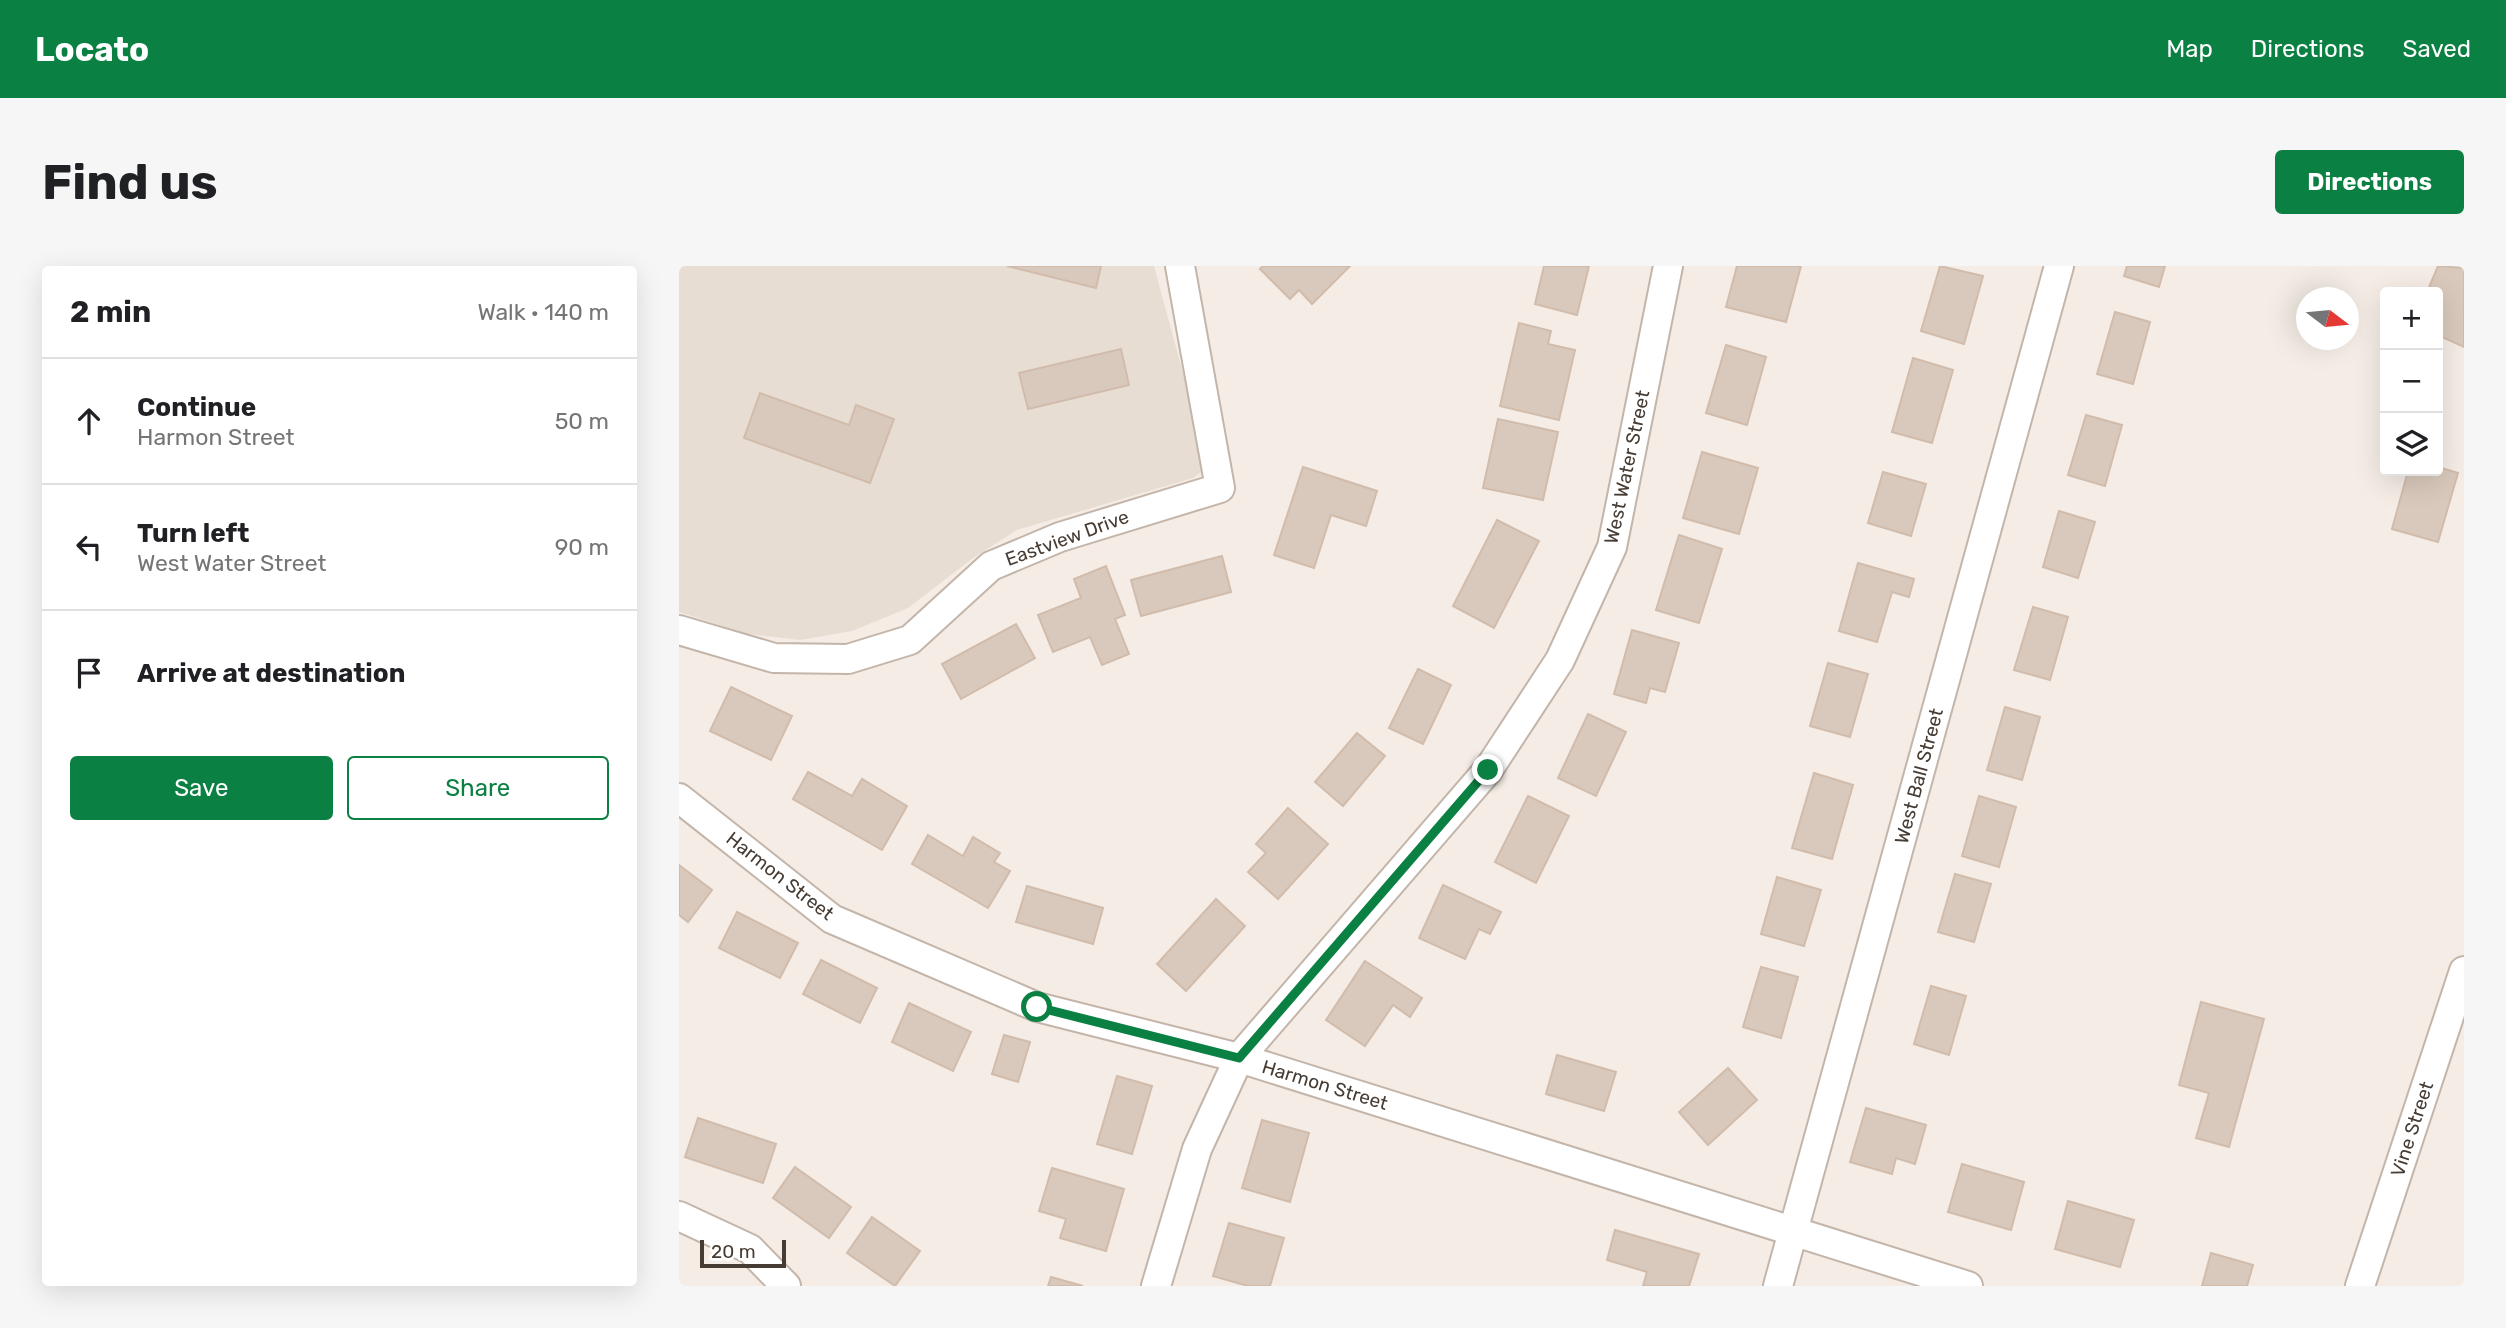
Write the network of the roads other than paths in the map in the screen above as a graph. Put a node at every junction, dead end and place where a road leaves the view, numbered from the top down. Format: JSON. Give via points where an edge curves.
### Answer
{"nodes":[{"id":1,"x":1180,"y":266,"type":"edge"},
{"id":2,"x":1668,"y":266,"type":"edge"},
{"id":3,"x":2059,"y":266,"type":"edge"},
{"id":4,"x":679,"y":630,"type":"edge"},
{"id":5,"x":679,"y":798,"type":"edge"},
{"id":6,"x":2464,"y":971,"type":"edge"},
{"id":7,"x":1239,"y":1058,"type":"junction"},
{"id":8,"x":679,"y":1216,"type":"edge"},
{"id":9,"x":1794,"y":1232,"type":"junction"},
{"id":10,"x":786,"y":1286,"type":"edge"},
{"id":11,"x":1156,"y":1286,"type":"edge"},
{"id":12,"x":1778,"y":1286,"type":"edge"},
{"id":13,"x":1968,"y":1286,"type":"edge"},
{"id":14,"x":2360,"y":1286,"type":"edge"}],
"edges":[{"from":1,"to":4,"type":"street","name":"Eastview Drive","via":[[1220,488],[1060,537],[991,566],[910,640],[848,659],[774,658]]},
{"from":2,"to":7,"type":"street","name":"West Water Street","via":[[1612,547],[1560,660],[1488,770]]},
{"from":3,"to":9,"type":"street","name":"West Ball Street"},
{"from":5,"to":7,"type":"street","name":"Harmon Street","via":[[832,919],[1037,1007]]},
{"from":6,"to":14,"type":"street","name":"Vine Street"},
{"from":7,"to":9,"type":"street","name":"Harmon Street"},
{"from":7,"to":11,"type":"street","name":"West Water Street","via":[[1197,1149]]},
{"from":8,"to":10,"type":"street","via":[[750,1249]]},
{"from":9,"to":12,"type":"street","name":"West Ball Street"},
{"from":9,"to":13,"type":"street","name":"Harmon Street"}]}
